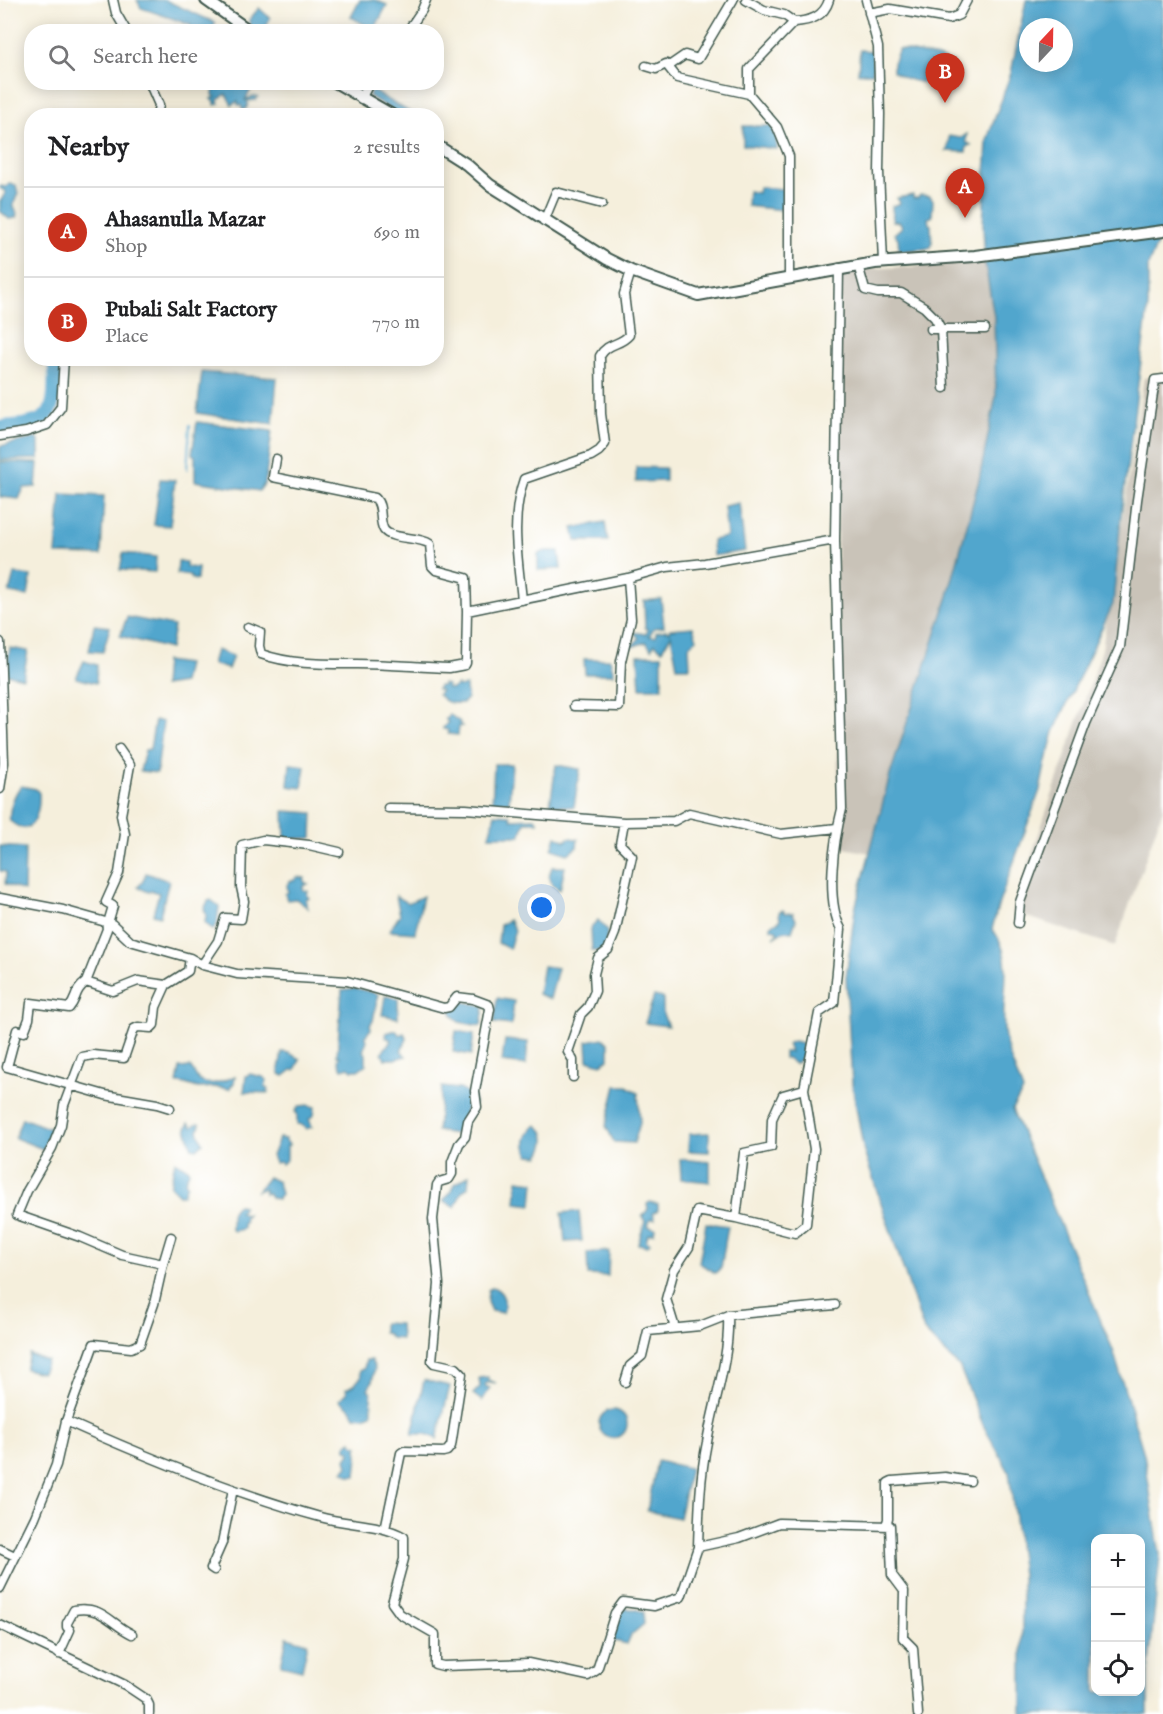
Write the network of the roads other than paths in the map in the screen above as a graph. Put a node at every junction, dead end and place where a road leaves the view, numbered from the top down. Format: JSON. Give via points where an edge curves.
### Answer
{"nodes":[{"id":1,"x":113,"y":0,"type":"edge"},
{"id":2,"x":206,"y":0,"type":"edge"},
{"id":3,"x":426,"y":0,"type":"edge"},
{"id":4,"x":733,"y":0,"type":"edge"},
{"id":5,"x":746,"y":0,"type":"edge"},
{"id":6,"x":829,"y":0,"type":"edge"},
{"id":7,"x":866,"y":0,"type":"edge"},
{"id":8,"x":967,"y":0,"type":"edge"},
{"id":9,"x":869,"y":13,"type":"junction"},
{"id":10,"x":794,"y":22,"type":"junction"},
{"id":11,"x":122,"y":24,"type":"edge"},
{"id":12,"x":240,"y":24,"type":"edge"},
{"id":13,"x":412,"y":24,"type":"edge"},
{"id":14,"x":646,"y":66,"type":"dead end"},
{"id":15,"x":669,"y":66,"type":"junction"},
{"id":16,"x":152,"y":90,"type":"edge"},
{"id":17,"x":348,"y":90,"type":"edge"},
{"id":18,"x":366,"y":90,"type":"edge"},
{"id":19,"x":749,"y":94,"type":"junction"},
{"id":20,"x":362,"y":99,"type":"junction"},
{"id":21,"x":158,"y":108,"type":"edge"},
{"id":22,"x":379,"y":108,"type":"edge"},
{"id":23,"x":444,"y":150,"type":"edge"},
{"id":24,"x":602,"y":204,"type":"dead end"},
{"id":25,"x":544,"y":220,"type":"junction"},
{"id":26,"x":1163,"y":231,"type":"edge"},
{"id":27,"x":883,"y":262,"type":"junction"},
{"id":28,"x":858,"y":265,"type":"junction"},
{"id":29,"x":839,"y":268,"type":"junction"},
{"id":30,"x":631,"y":271,"type":"junction"},
{"id":31,"x":789,"y":278,"type":"junction"},
{"id":32,"x":931,"y":329,"type":"dead end"},
{"id":33,"x":941,"y":329,"type":"junction"},
{"id":34,"x":985,"y":329,"type":"dead end"},
{"id":35,"x":64,"y":366,"type":"edge"},
{"id":36,"x":1163,"y":378,"type":"edge"},
{"id":37,"x":944,"y":388,"type":"dead end"},
{"id":38,"x":0,"y":435,"type":"edge"},
{"id":39,"x":276,"y":459,"type":"dead end"},
{"id":40,"x":835,"y":540,"type":"junction"},
{"id":41,"x":628,"y":578,"type":"junction"},
{"id":42,"x":522,"y":600,"type":"junction"},
{"id":43,"x":467,"y":611,"type":"junction"},
{"id":44,"x":248,"y":627,"type":"dead end"},
{"id":45,"x":0,"y":642,"type":"edge"},
{"id":46,"x":574,"y":706,"type":"dead end"},
{"id":47,"x":118,"y":749,"type":"dead end"},
{"id":48,"x":0,"y":789,"type":"edge"},
{"id":49,"x":388,"y":807,"type":"dead end"},
{"id":50,"x":624,"y":822,"type":"junction"},
{"id":51,"x":837,"y":828,"type":"junction"},
{"id":52,"x":339,"y":852,"type":"dead end"},
{"id":53,"x":0,"y":898,"type":"edge"},
{"id":54,"x":107,"y":923,"type":"junction"},
{"id":55,"x":1018,"y":923,"type":"dead end"},
{"id":56,"x":190,"y":958,"type":"junction"},
{"id":57,"x":202,"y":965,"type":"junction"},
{"id":58,"x":86,"y":982,"type":"junction"},
{"id":59,"x":166,"y":985,"type":"junction"},
{"id":60,"x":573,"y":1077,"type":"dead end"},
{"id":61,"x":72,"y":1085,"type":"junction"},
{"id":62,"x":804,"y":1089,"type":"junction"},
{"id":63,"x":170,"y":1108,"type":"dead end"},
{"id":64,"x":736,"y":1218,"type":"junction"},
{"id":65,"x":171,"y":1237,"type":"dead end"},
{"id":66,"x":163,"y":1264,"type":"junction"},
{"id":67,"x":835,"y":1305,"type":"dead end"},
{"id":68,"x":728,"y":1315,"type":"junction"},
{"id":69,"x":675,"y":1328,"type":"junction"},
{"id":70,"x":625,"y":1382,"type":"dead end"},
{"id":71,"x":66,"y":1421,"type":"junction"},
{"id":72,"x":970,"y":1481,"type":"dead end"},
{"id":73,"x":233,"y":1489,"type":"junction"},
{"id":74,"x":886,"y":1526,"type":"junction"},
{"id":75,"x":384,"y":1529,"type":"junction"},
{"id":76,"x":698,"y":1547,"type":"junction"},
{"id":77,"x":0,"y":1549,"type":"edge"},
{"id":78,"x":15,"y":1557,"type":"junction"},
{"id":79,"x":214,"y":1570,"type":"dead end"},
{"id":80,"x":0,"y":1588,"type":"edge"},
{"id":81,"x":0,"y":1625,"type":"edge"},
{"id":82,"x":132,"y":1634,"type":"dead end"},
{"id":83,"x":59,"y":1654,"type":"junction"},
{"id":84,"x":149,"y":1714,"type":"edge"},
{"id":85,"x":918,"y":1714,"type":"edge"}],
"edges":[{"from":1,"to":11,"type":"street"},
{"from":2,"to":12,"type":"main road"},
{"from":3,"to":13,"type":"street"},
{"from":4,"to":15,"type":"street","via":[[699,59],[685,55]]},
{"from":5,"to":10,"type":"street"},
{"from":6,"to":10,"type":"street","via":[[818,16]]},
{"from":7,"to":9,"type":"street"},
{"from":8,"to":9,"type":"street","via":[[959,15],[949,19],[890,9]]},
{"from":9,"to":27,"type":"street","via":[[878,46]]},
{"from":10,"to":19,"type":"street","via":[[749,69]]},
{"from":14,"to":15,"type":"street"},
{"from":15,"to":19,"type":"street","via":[[677,78]]},
{"from":16,"to":21,"type":"street"},
{"from":17,"to":20,"type":"main road"},
{"from":18,"to":20,"type":"street"},
{"from":19,"to":31,"type":"street","via":[[777,127],[789,156]]},
{"from":20,"to":22,"type":"main road"},
{"from":23,"to":25,"type":"main road"},
{"from":24,"to":25,"type":"street","via":[[556,192]]},
{"from":25,"to":30,"type":"main road"},
{"from":26,"to":27,"type":"main road","via":[[975,256]]},
{"from":27,"to":28,"type":"main road"},
{"from":28,"to":29,"type":"main road"},
{"from":28,"to":33,"type":"street","via":[[865,290],[901,293],[924,307]]},
{"from":29,"to":31,"type":"main road"},
{"from":29,"to":40,"type":"street"},
{"from":30,"to":31,"type":"main road","via":[[698,295]]},
{"from":30,"to":42,"type":"street","via":[[624,294],[628,335],[600,356],[606,444],[591,456],[524,479],[518,496],[515,536]]},
{"from":32,"to":33,"type":"street"},
{"from":33,"to":34,"type":"street"},
{"from":33,"to":37,"type":"street"},
{"from":35,"to":38,"type":"street","via":[[61,407],[47,425]]},
{"from":36,"to":55,"type":"street","via":[[1155,380],[1120,647],[1086,723],[1020,902]]},
{"from":39,"to":43,"type":"street","via":[[273,477],[375,498],[380,503],[383,529],[390,535],[424,539],[430,544],[436,570],[466,578]]},
{"from":40,"to":41,"type":"street","via":[[667,567]]},
{"from":40,"to":51,"type":"street","via":[[842,809]]},
{"from":41,"to":42,"type":"street"},
{"from":41,"to":46,"type":"street","via":[[631,619],[621,661],[619,707]]},
{"from":42,"to":43,"type":"street"},
{"from":43,"to":44,"type":"street","via":[[466,663],[449,668],[323,665],[273,658],[261,654],[260,632]]},
{"from":45,"to":48,"type":"street","via":[[4,763]]},
{"from":47,"to":54,"type":"street","via":[[130,765],[121,815],[125,834],[119,873],[106,902],[114,908]]},
{"from":49,"to":50,"type":"street","via":[[466,808]]},
{"from":50,"to":51,"type":"street","via":[[674,821],[689,813],[781,834]]},
{"from":50,"to":60,"type":"street","via":[[620,844],[632,856],[615,933],[608,950],[598,958],[595,991],[581,1014],[568,1052],[573,1060]]},
{"from":51,"to":62,"type":"street","via":[[833,882],[836,919],[841,928],[834,1003],[819,1013]]},
{"from":52,"to":57,"type":"street","via":[[263,840],[242,845],[241,919],[225,918],[218,941]]},
{"from":53,"to":54,"type":"street"},
{"from":54,"to":56,"type":"street","via":[[130,941]]},
{"from":54,"to":58,"type":"street"},
{"from":56,"to":57,"type":"street"},
{"from":56,"to":59,"type":"street","via":[[188,971]]},
{"from":57,"to":75,"type":"street","via":[[237,974],[347,981],[444,1008],[457,997],[489,1005],[475,1091],[477,1107],[452,1162],[452,1174],[437,1185],[433,1219],[439,1284],[432,1361],[456,1368],[462,1374],[451,1446],[443,1452],[401,1453]]},
{"from":58,"to":59,"type":"street","via":[[113,991],[138,981]]},
{"from":58,"to":61,"type":"street","via":[[78,988],[69,1008],[30,1003],[26,1027],[24,1032],[17,1030],[7,1067]]},
{"from":59,"to":61,"type":"street","via":[[151,1028],[134,1029],[123,1058],[87,1055],[82,1058]]},
{"from":61,"to":63,"type":"street"},
{"from":61,"to":66,"type":"street","via":[[52,1148],[17,1215],[122,1256]]},
{"from":62,"to":64,"type":"street","via":[[783,1095],[772,1119],[771,1147],[744,1153]]},
{"from":62,"to":64,"type":"street","via":[[814,1149],[806,1224],[795,1233]]},
{"from":64,"to":69,"type":"street","via":[[697,1211],[689,1247],[674,1270],[666,1299]]},
{"from":65,"to":66,"type":"street"},
{"from":66,"to":71,"type":"street","via":[[140,1344],[130,1348],[94,1344]]},
{"from":67,"to":68,"type":"street"},
{"from":68,"to":69,"type":"street","via":[[700,1326]]},
{"from":68,"to":76,"type":"street","via":[[729,1340],[706,1443]]},
{"from":69,"to":70,"type":"street","via":[[648,1331],[642,1356],[630,1366]]},
{"from":71,"to":73,"type":"street"},
{"from":71,"to":78,"type":"street","via":[[56,1465]]},
{"from":72,"to":74,"type":"street","via":[[945,1477],[888,1483]]},
{"from":73,"to":75,"type":"street","via":[[321,1518]]},
{"from":73,"to":79,"type":"street"},
{"from":74,"to":76,"type":"street","via":[[779,1523],[739,1538]]},
{"from":74,"to":85,"type":"street","via":[[890,1526],[892,1575],[904,1591],[903,1638],[913,1648]]},
{"from":75,"to":76,"type":"street","via":[[404,1537],[404,1559],[392,1603],[400,1614],[435,1634],[435,1664],[528,1663],[588,1676],[597,1670],[615,1613],[623,1602],[654,1606],[681,1597]]},
{"from":77,"to":78,"type":"street"},
{"from":78,"to":80,"type":"street"},
{"from":81,"to":83,"type":"street"},
{"from":82,"to":83,"type":"street","via":[[98,1611],[74,1610]]},
{"from":83,"to":84,"type":"street","via":[[142,1695],[149,1705]]}]}
